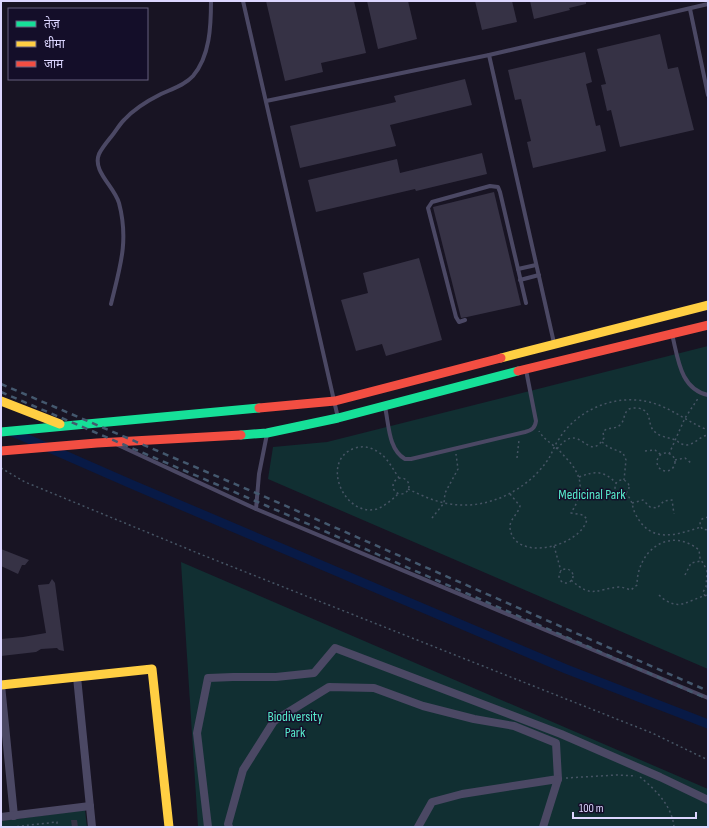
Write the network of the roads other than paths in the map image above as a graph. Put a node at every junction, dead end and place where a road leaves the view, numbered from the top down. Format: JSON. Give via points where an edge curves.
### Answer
{"nodes":[{"id":1,"x":211,"y":1,"type":"edge"},
{"id":2,"x":243,"y":1,"type":"edge"},
{"id":3,"x":708,"y":4,"type":"edge"},
{"id":4,"x":690,"y":9,"type":"junction"},
{"id":5,"x":489,"y":55,"type":"junction"},
{"id":6,"x":708,"y":95,"type":"edge"},
{"id":7,"x":266,"y":101,"type":"junction"},
{"id":8,"x":536,"y":265,"type":"junction"},
{"id":9,"x":518,"y":269,"type":"junction"},
{"id":10,"x":539,"y":275,"type":"junction"},
{"id":11,"x":520,"y":280,"type":"junction"},
{"id":12,"x":526,"y":303,"type":"dead end"},
{"id":13,"x":111,"y":304,"type":"dead end"},
{"id":14,"x":708,"y":305,"type":"edge"},
{"id":15,"x":466,"y":320,"type":"dead end"},
{"id":16,"x":708,"y":325,"type":"edge"},
{"id":17,"x":672,"y":334,"type":"junction"},
{"id":18,"x":555,"y":345,"type":"junction"},
{"id":19,"x":526,"y":369,"type":"junction"},
{"id":20,"x":708,"y":395,"type":"edge"},
{"id":21,"x":1,"y":401,"type":"edge"},
{"id":22,"x":335,"y":401,"type":"junction"},
{"id":23,"x":385,"y":406,"type":"junction"},
{"id":24,"x":338,"y":418,"type":"junction"},
{"id":25,"x":59,"y":426,"type":"junction"},
{"id":26,"x":1,"y":432,"type":"edge"},
{"id":27,"x":267,"y":433,"type":"junction"},
{"id":28,"x":112,"y":442,"type":"junction"},
{"id":29,"x":1,"y":451,"type":"edge"},
{"id":30,"x":256,"y":509,"type":"junction"},
{"id":31,"x":77,"y":677,"type":"junction"},
{"id":32,"x":1,"y":685,"type":"edge"},
{"id":33,"x":708,"y":698,"type":"edge"},
{"id":34,"x":558,"y":779,"type":"junction"},
{"id":35,"x":708,"y":800,"type":"edge"},
{"id":36,"x":90,"y":806,"type":"junction"},
{"id":37,"x":14,"y":816,"type":"junction"},
{"id":38,"x":1,"y":817,"type":"edge"},
{"id":39,"x":92,"y":827,"type":"edge"},
{"id":40,"x":169,"y":827,"type":"edge"},
{"id":41,"x":208,"y":827,"type":"edge"},
{"id":42,"x":230,"y":827,"type":"edge"},
{"id":43,"x":418,"y":827,"type":"edge"},
{"id":44,"x":542,"y":827,"type":"edge"}],
"edges":[{"from":1,"to":13,"type":"lane","via":[[206,51],[195,73],[182,85],[160,95],[123,120],[97,162],[118,201],[122,218],[122,260]]},
{"from":2,"to":7,"type":"lane"},
{"from":3,"to":4,"type":"lane"},
{"from":4,"to":5,"type":"lane"},
{"from":4,"to":6,"type":"lane"},
{"from":5,"to":7,"type":"lane"},
{"from":5,"to":8,"type":"lane"},
{"from":7,"to":22,"type":"lane"},
{"from":8,"to":9,"type":"lane"},
{"from":8,"to":10,"type":"lane"},
{"from":9,"to":11,"type":"lane"},
{"from":9,"to":15,"type":"lane","via":[[498,187],[490,186],[432,202],[428,208],[456,317],[459,322]]},
{"from":10,"to":11,"type":"lane"},
{"from":10,"to":18,"type":"lane"},
{"from":11,"to":12,"type":"lane"},
{"from":14,"to":18,"type":"street"},
{"from":16,"to":17,"type":"street"},
{"from":17,"to":19,"type":"street"},
{"from":17,"to":20,"type":"lane","via":[[684,377],[694,390]]},
{"from":18,"to":22,"type":"street"},
{"from":19,"to":23,"type":"street"},
{"from":19,"to":23,"type":"lane","via":[[536,421],[532,430],[405,459],[396,452],[393,445]]},
{"from":21,"to":25,"type":"street"},
{"from":22,"to":24,"type":"lane"},
{"from":22,"to":25,"type":"street"},
{"from":23,"to":24,"type":"street"},
{"from":24,"to":27,"type":"street"},
{"from":25,"to":26,"type":"street"},
{"from":27,"to":28,"type":"street"},
{"from":27,"to":30,"type":"lane","via":[[259,474]]},
{"from":28,"to":29,"type":"street"},
{"from":28,"to":30,"type":"lane"},
{"from":30,"to":33,"type":"lane"},
{"from":31,"to":32,"type":"street"},
{"from":31,"to":36,"type":"street"},
{"from":31,"to":40,"type":"street","via":[[152,669]]},
{"from":32,"to":37,"type":"street"},
{"from":34,"to":42,"type":"street","via":[[556,743],[514,726],[423,706],[374,688],[329,687],[274,721],[243,770],[228,824]]},
{"from":34,"to":43,"type":"street","via":[[462,794],[432,802]]},
{"from":34,"to":44,"type":"street"},
{"from":35,"to":41,"type":"street","via":[[561,734],[335,648],[314,672],[276,678],[208,678],[197,733]]},
{"from":36,"to":37,"type":"street"},
{"from":36,"to":39,"type":"street"},
{"from":37,"to":38,"type":"street"}]}
